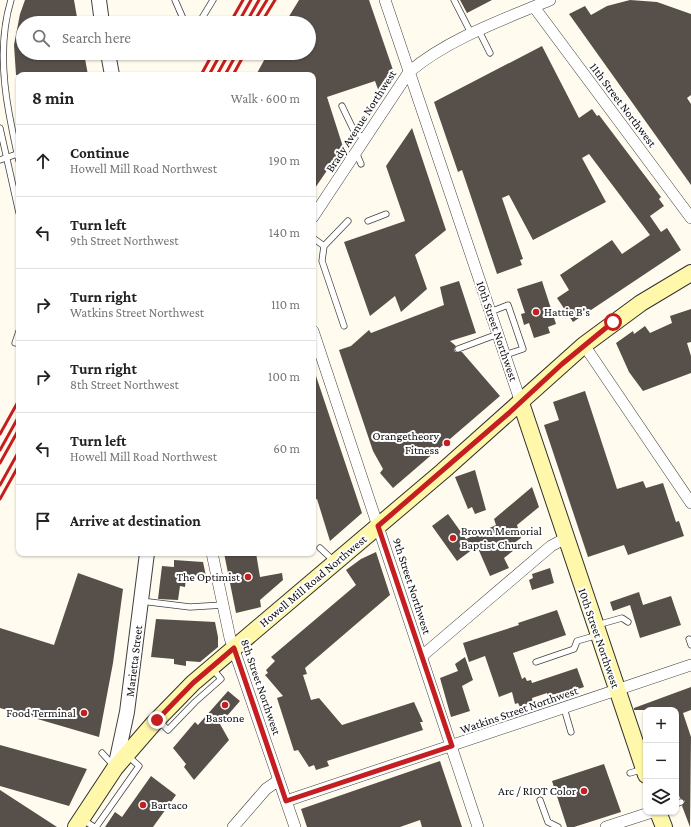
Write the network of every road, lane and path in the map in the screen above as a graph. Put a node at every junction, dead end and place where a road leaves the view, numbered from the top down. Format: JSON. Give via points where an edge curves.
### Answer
{"nodes":[{"id":1,"x":12,"y":0,"type":"edge"},
{"id":2,"x":99,"y":0,"type":"edge"},
{"id":3,"x":175,"y":0,"type":"edge"},
{"id":4,"x":385,"y":0,"type":"edge"},
{"id":5,"x":454,"y":0,"type":"edge"},
{"id":6,"x":550,"y":0,"type":"edge"},
{"id":7,"x":211,"y":1,"type":"edge"},
{"id":8,"x":534,"y":7,"type":"junction"},
{"id":9,"x":101,"y":16,"type":"edge"},
{"id":10,"x":182,"y":16,"type":"edge"},
{"id":11,"x":203,"y":16,"type":"edge"},
{"id":12,"x":475,"y":33,"type":"junction"},
{"id":13,"x":490,"y":53,"type":"dead end"},
{"id":14,"x":109,"y":60,"type":"edge"},
{"id":15,"x":111,"y":72,"type":"edge"},
{"id":16,"x":408,"y":72,"type":"junction"},
{"id":17,"x":342,"y":106,"type":"dead end"},
{"id":18,"x":0,"y":128,"type":"edge"},
{"id":19,"x":365,"y":139,"type":"junction"},
{"id":20,"x":16,"y":149,"type":"edge"},
{"id":21,"x":356,"y":152,"type":"junction"},
{"id":22,"x":16,"y":154,"type":"edge"},
{"id":23,"x":3,"y":160,"type":"edge"},
{"id":24,"x":361,"y":164,"type":"dead end"},
{"id":25,"x":16,"y":203,"type":"edge"},
{"id":26,"x":316,"y":212,"type":"edge"},
{"id":27,"x":386,"y":214,"type":"dead end"},
{"id":28,"x":691,"y":218,"type":"edge"},
{"id":29,"x":368,"y":220,"type":"dead end"},
{"id":30,"x":348,"y":221,"type":"dead end"},
{"id":31,"x":316,"y":240,"type":"edge"},
{"id":32,"x":324,"y":246,"type":"junction"},
{"id":33,"x":691,"y":273,"type":"edge"},
{"id":34,"x":490,"y":312,"type":"junction"},
{"id":35,"x":344,"y":326,"type":"dead end"},
{"id":36,"x":498,"y":334,"type":"junction"},
{"id":37,"x":16,"y":340,"type":"edge"},
{"id":38,"x":316,"y":340,"type":"edge"},
{"id":39,"x":15,"y":343,"type":"dead end"},
{"id":40,"x":584,"y":345,"type":"junction"},
{"id":41,"x":458,"y":349,"type":"dead end"},
{"id":42,"x":505,"y":355,"type":"junction"},
{"id":43,"x":521,"y":402,"type":"junction"},
{"id":44,"x":691,"y":503,"type":"edge"},
{"id":45,"x":378,"y":526,"type":"junction"},
{"id":46,"x":566,"y":538,"type":"junction"},
{"id":47,"x":320,"y":548,"type":"dead end"},
{"id":48,"x":147,"y":556,"type":"edge"},
{"id":49,"x":213,"y":556,"type":"edge"},
{"id":50,"x":336,"y":562,"type":"junction"},
{"id":51,"x":141,"y":601,"type":"junction"},
{"id":52,"x":223,"y":605,"type":"junction"},
{"id":53,"x":628,"y":622,"type":"dead end"},
{"id":54,"x":597,"y":630,"type":"junction"},
{"id":55,"x":234,"y":648,"type":"junction"},
{"id":56,"x":422,"y":656,"type":"junction"},
{"id":57,"x":536,"y":662,"type":"dead end"},
{"id":58,"x":691,"y":665,"type":"edge"},
{"id":59,"x":617,"y":690,"type":"junction"},
{"id":60,"x":564,"y":708,"type":"junction"},
{"id":61,"x":571,"y":732,"type":"dead end"},
{"id":62,"x":452,"y":746,"type":"junction"},
{"id":63,"x":102,"y":753,"type":"dead end"},
{"id":64,"x":126,"y":755,"type":"junction"},
{"id":65,"x":115,"y":768,"type":"junction"},
{"id":66,"x":640,"y":772,"type":"edge"},
{"id":67,"x":279,"y":780,"type":"junction"},
{"id":68,"x":540,"y":800,"type":"dead end"},
{"id":69,"x":286,"y":801,"type":"junction"},
{"id":70,"x":643,"y":815,"type":"edge"},
{"id":71,"x":659,"y":815,"type":"edge"},
{"id":72,"x":87,"y":825,"type":"edge"},
{"id":73,"x":233,"y":827,"type":"edge"},
{"id":74,"x":295,"y":827,"type":"edge"},
{"id":75,"x":478,"y":827,"type":"edge"},
{"id":76,"x":558,"y":827,"type":"edge"},
{"id":77,"x":606,"y":827,"type":"edge"},
{"id":78,"x":664,"y":827,"type":"edge"}],
"edges":[{"from":1,"to":20,"type":"lane","via":[[5,14],[0,51]]},
{"from":2,"to":9,"type":"street"},
{"from":3,"to":10,"type":"lane"},
{"from":4,"to":16,"type":"street","name":"10th Street Northwest"},
{"from":5,"to":12,"type":"lane"},
{"from":6,"to":8,"type":"street","name":"Brady Avenue Northwest"},
{"from":7,"to":11,"type":"lane"},
{"from":8,"to":12,"type":"street","name":"Brady Avenue Northwest"},
{"from":8,"to":28,"type":"street","name":"11th Street Northwest"},
{"from":12,"to":13,"type":"lane"},
{"from":12,"to":16,"type":"street","name":"Brady Avenue Northwest","via":[[421,62]]},
{"from":14,"to":15,"type":"street"},
{"from":16,"to":19,"type":"street","name":"Brady Avenue Northwest"},
{"from":16,"to":34,"type":"street","name":"10th Street Northwest"},
{"from":17,"to":19,"type":"lane","via":[[354,131]]},
{"from":18,"to":23,"type":"lane"},
{"from":19,"to":21,"type":"street","name":"Brady Avenue Northwest"},
{"from":21,"to":24,"type":"lane"},
{"from":21,"to":26,"type":"street","name":"Brady Avenue Northwest"},
{"from":22,"to":23,"type":"lane"},
{"from":23,"to":25,"type":"lane"},
{"from":27,"to":29,"type":"lane"},
{"from":30,"to":32,"type":"lane"},
{"from":31,"to":32,"type":"lane"},
{"from":32,"to":35,"type":"lane","via":[[322,261]]},
{"from":33,"to":40,"type":"main road","name":"Howell Mill Road Northwest","via":[[647,299]]},
{"from":34,"to":36,"type":"street","name":"10th Street Northwest"},
{"from":34,"to":42,"type":"lane","via":[[508,305],[523,349]]},
{"from":36,"to":41,"type":"lane"},
{"from":36,"to":42,"type":"street","name":"10th Street Northwest"},
{"from":37,"to":39,"type":"lane"},
{"from":38,"to":45,"type":"street","name":"9th Street Northwest"},
{"from":40,"to":43,"type":"main road","name":"Howell Mill Road Northwest"},
{"from":40,"to":44,"type":"street"},
{"from":42,"to":43,"type":"street","name":"10th Street Northwest"},
{"from":43,"to":45,"type":"main road","name":"Howell Mill Road Northwest"},
{"from":43,"to":46,"type":"main road","name":"10th Street Northwest"},
{"from":45,"to":50,"type":"main road","name":"Howell Mill Road Northwest"},
{"from":45,"to":56,"type":"street","name":"9th Street Northwest","via":[[403,613]]},
{"from":46,"to":54,"type":"main road","name":"10th Street Northwest"},
{"from":46,"to":56,"type":"street","via":[[551,546]]},
{"from":47,"to":50,"type":"lane"},
{"from":48,"to":51,"type":"street","name":"Marietta Street"},
{"from":49,"to":52,"type":"street","name":"8th Street Northwest"},
{"from":50,"to":55,"type":"main road","name":"Howell Mill Road Northwest"},
{"from":51,"to":52,"type":"lane","via":[[190,607]]},
{"from":51,"to":65,"type":"street","name":"Marietta Street","via":[[127,712]]},
{"from":52,"to":55,"type":"street","name":"8th Street Northwest"},
{"from":53,"to":54,"type":"lane","via":[[622,618]]},
{"from":54,"to":57,"type":"lane","via":[[577,641],[574,649]]},
{"from":54,"to":59,"type":"main road","name":"10th Street Northwest"},
{"from":55,"to":64,"type":"main road","name":"Howell Mill Road Northwest","via":[[157,720]]},
{"from":55,"to":67,"type":"street","name":"8th Street Northwest"},
{"from":56,"to":62,"type":"street","name":"9th Street Northwest"},
{"from":58,"to":59,"type":"street","name":"Watkins Street Northwest"},
{"from":59,"to":60,"type":"street","name":"Watkins Street Northwest"},
{"from":59,"to":66,"type":"main road","name":"10th Street Northwest"},
{"from":60,"to":61,"type":"lane"},
{"from":60,"to":62,"type":"street","name":"Watkins Street Northwest"},
{"from":62,"to":69,"type":"street","name":"Watkins Street Northwest"},
{"from":62,"to":75,"type":"street","name":"9th Street Northwest"},
{"from":63,"to":65,"type":"lane"},
{"from":64,"to":65,"type":"main road","name":"Howell Mill Road Northwest"},
{"from":64,"to":72,"type":"lane","via":[[139,766]]},
{"from":65,"to":72,"type":"main road","name":"Howell Mill Road Northwest"},
{"from":67,"to":69,"type":"street","name":"8th Street Northwest"},
{"from":67,"to":73,"type":"street","via":[[266,789]]},
{"from":68,"to":76,"type":"lane","via":[[548,822]]},
{"from":69,"to":74,"type":"street","name":"8th Street Northwest"},
{"from":70,"to":77,"type":"street"},
{"from":71,"to":78,"type":"main road"}]}
